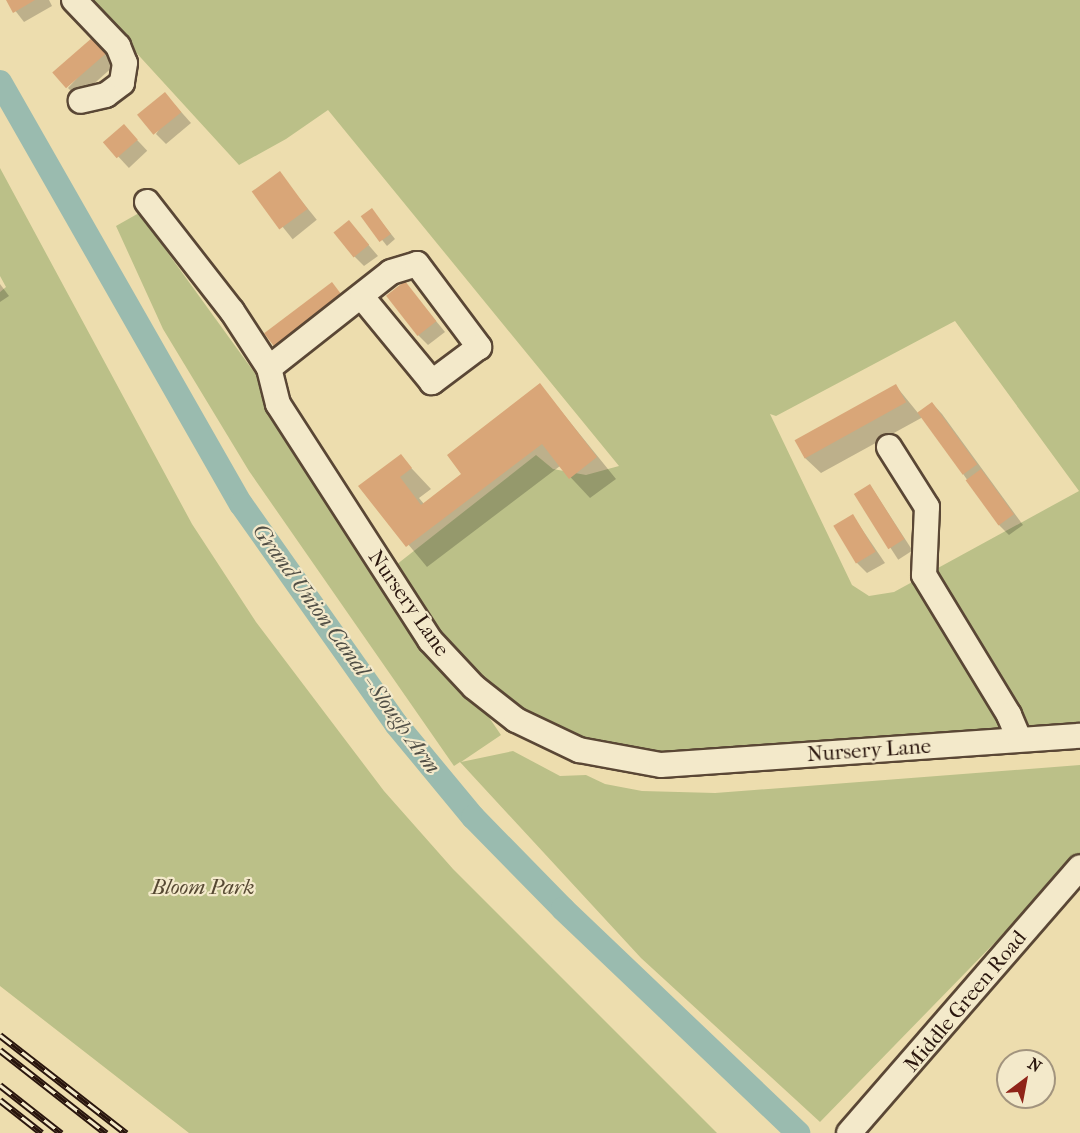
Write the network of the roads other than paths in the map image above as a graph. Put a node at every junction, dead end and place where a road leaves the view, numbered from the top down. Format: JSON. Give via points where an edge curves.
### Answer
{"nodes":[{"id":1,"x":74,"y":0,"type":"edge"},
{"id":2,"x":81,"y":101,"type":"dead end"},
{"id":3,"x":147,"y":202,"type":"dead end"},
{"id":4,"x":362,"y":297,"type":"junction"},
{"id":5,"x":269,"y":368,"type":"junction"},
{"id":6,"x":890,"y":447,"type":"dead end"},
{"id":7,"x":1080,"y":736,"type":"edge"},
{"id":8,"x":1019,"y":739,"type":"junction"},
{"id":9,"x":1080,"y":867,"type":"edge"},
{"id":10,"x":849,"y":1133,"type":"edge"}],
"edges":[{"from":1,"to":2,"type":"street","via":[[117,46],[125,63],[122,83],[106,95]]},
{"from":3,"to":5,"type":"street","name":"Nursery Lane","via":[[232,311]]},
{"from":4,"to":4,"type":"street","via":[[391,272],[417,264],[479,348],[432,382]]},
{"from":4,"to":5,"type":"street"},
{"from":5,"to":8,"type":"street","name":"Nursery Lane","via":[[278,404],[430,640],[474,687],[516,720],[579,750],[661,765]]},
{"from":6,"to":8,"type":"street","via":[[927,507],[924,574],[1009,715]]},
{"from":7,"to":8,"type":"street","name":"Nursery Lane"},
{"from":9,"to":10,"type":"street","name":"Middle Green Road"}]}
